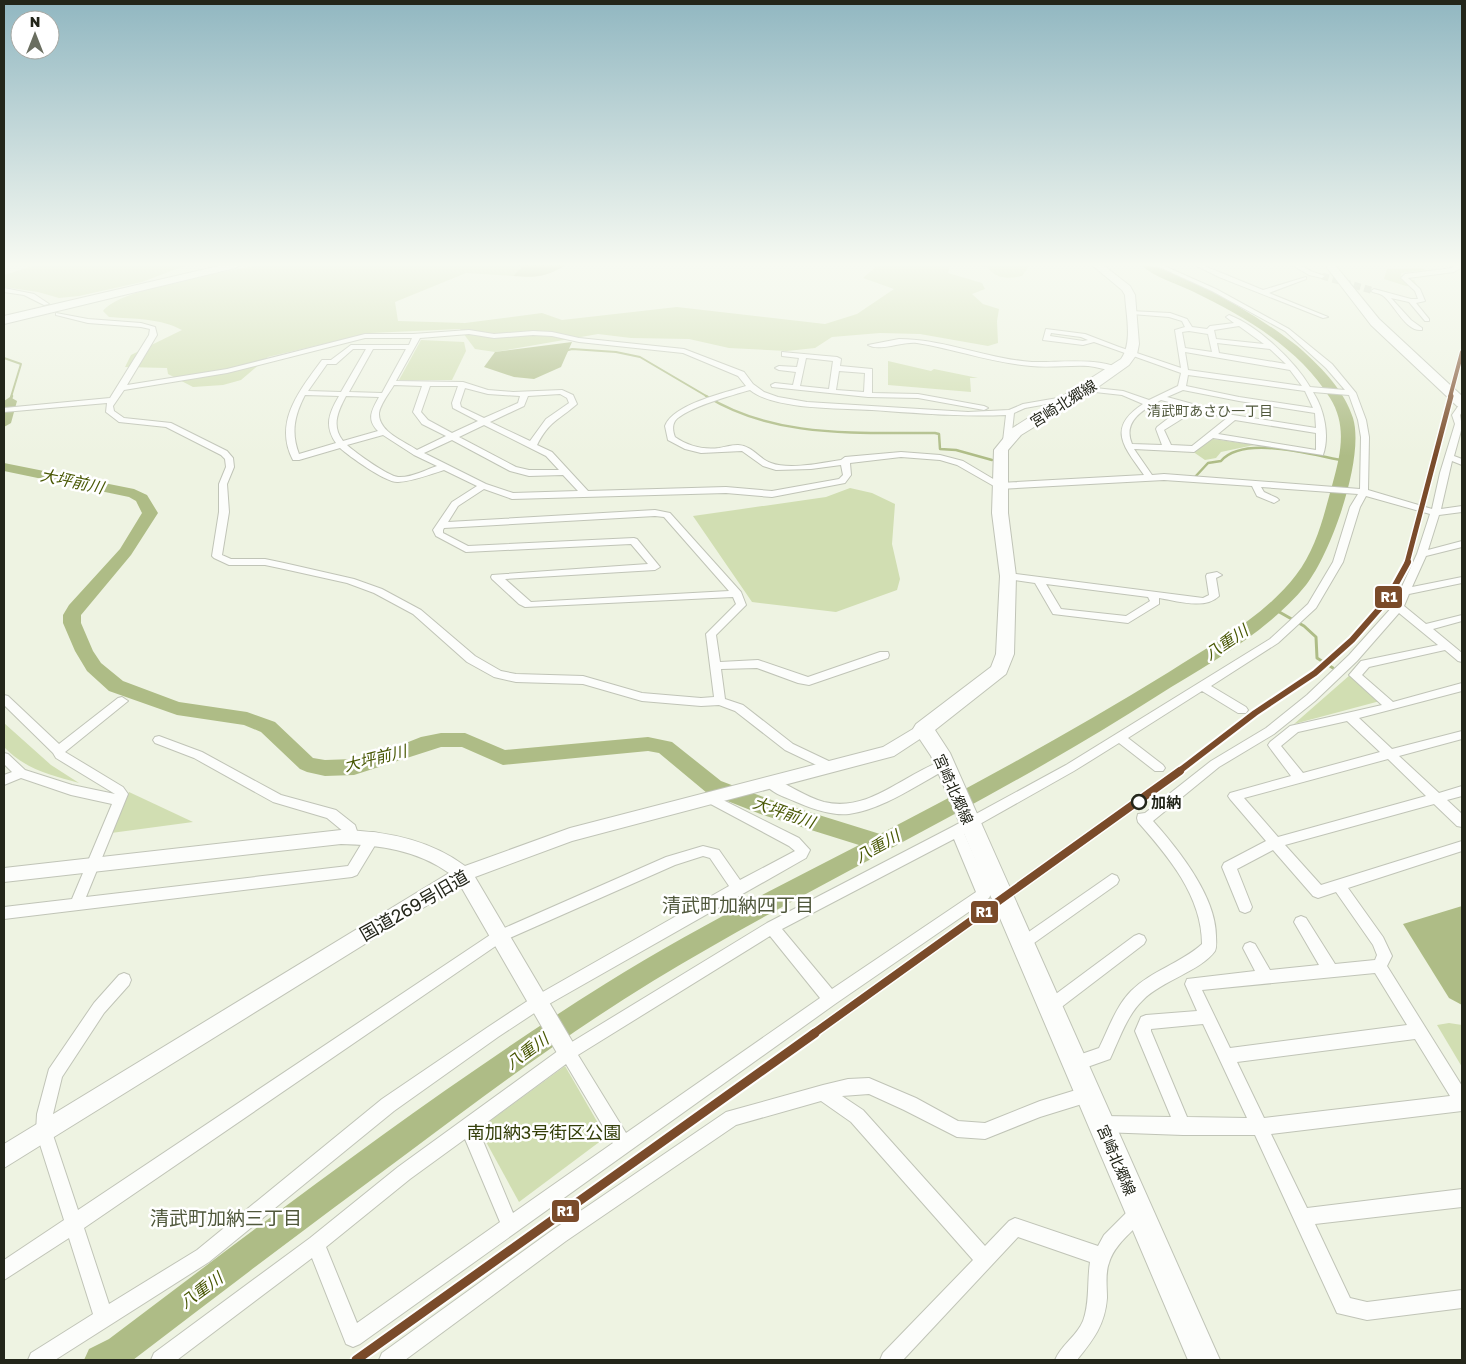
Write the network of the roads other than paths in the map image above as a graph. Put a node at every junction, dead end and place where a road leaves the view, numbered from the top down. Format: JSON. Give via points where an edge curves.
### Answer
{"nodes":[{"id":1,"x":153,"y":329,"type":"edge"},
{"id":2,"x":1133,"y":329,"type":"edge"},
{"id":3,"x":1189,"y":329,"type":"joint"},
{"id":4,"x":1210,"y":329,"type":"edge"},
{"id":5,"x":1247,"y":329,"type":"edge"},
{"id":6,"x":1285,"y":329,"type":"edge"},
{"id":7,"x":1383,"y":329,"type":"edge"},
{"id":8,"x":1391,"y":329,"type":"edge"},
{"id":9,"x":1211,"y":332,"type":"junction"},
{"id":10,"x":416,"y":336,"type":"junction"},
{"id":11,"x":1095,"y":340,"type":"junction"},
{"id":12,"x":1214,"y":341,"type":"junction"},
{"id":13,"x":872,"y":345,"type":"dead end"},
{"id":14,"x":371,"y":347,"type":"junction"},
{"id":15,"x":410,"y":347,"type":"junction"},
{"id":16,"x":1272,"y":347,"type":"junction"},
{"id":17,"x":1180,"y":349,"type":"junction"},
{"id":18,"x":785,"y":354,"type":"dead end"},
{"id":19,"x":1130,"y":354,"type":"junction"},
{"id":20,"x":1216,"y":355,"type":"junction"},
{"id":21,"x":803,"y":356,"type":"junction"},
{"id":22,"x":1418,"y":359,"type":"junction"},
{"id":23,"x":779,"y":368,"type":"dead end"},
{"id":24,"x":836,"y":368,"type":"junction"},
{"id":25,"x":1294,"y":368,"type":"junction"},
{"id":26,"x":1115,"y":369,"type":"junction"},
{"id":27,"x":800,"y":370,"type":"junction"},
{"id":28,"x":1184,"y":372,"type":"junction"},
{"id":29,"x":391,"y":383,"type":"junction"},
{"id":30,"x":427,"y":383,"type":"junction"},
{"id":31,"x":463,"y":384,"type":"junction"},
{"id":32,"x":775,"y":385,"type":"dead end"},
{"id":33,"x":750,"y":387,"type":"junction"},
{"id":34,"x":1182,"y":387,"type":"junction"},
{"id":35,"x":121,"y":388,"type":"junction"},
{"id":36,"x":796,"y":388,"type":"junction"},
{"id":37,"x":1311,"y":390,"type":"junction"},
{"id":38,"x":832,"y":392,"type":"junction"},
{"id":39,"x":302,"y":393,"type":"junction"},
{"id":40,"x":1080,"y":393,"type":"junction"},
{"id":41,"x":1348,"y":393,"type":"junction"},
{"id":42,"x":344,"y":394,"type":"junction"},
{"id":43,"x":383,"y":394,"type":"junction"},
{"id":44,"x":525,"y":394,"type":"junction"},
{"id":45,"x":868,"y":394,"type":"junction"},
{"id":46,"x":1462,"y":394,"type":"edge"},
{"id":47,"x":1162,"y":398,"type":"junction"},
{"id":48,"x":112,"y":400,"type":"junction"},
{"id":49,"x":1149,"y":403,"type":"junction"},
{"id":50,"x":1462,"y":403,"type":"edge"},
{"id":51,"x":1195,"y":407,"type":"junction"},
{"id":52,"x":1462,"y":407,"type":"edge"},
{"id":53,"x":4,"y":410,"type":"edge"},
{"id":54,"x":993,"y":411,"type":"junction"},
{"id":55,"x":1318,"y":411,"type":"junction"},
{"id":56,"x":1010,"y":412,"type":"junction"},
{"id":57,"x":1233,"y":417,"type":"junction"},
{"id":58,"x":484,"y":421,"type":"junction"},
{"id":59,"x":1320,"y":431,"type":"junction"},
{"id":60,"x":384,"y":432,"type":"junction"},
{"id":61,"x":1211,"y":435,"type":"junction"},
{"id":62,"x":451,"y":437,"type":"junction"},
{"id":63,"x":1007,"y":441,"type":"junction"},
{"id":64,"x":343,"y":444,"type":"junction"},
{"id":65,"x":533,"y":444,"type":"junction"},
{"id":66,"x":1129,"y":446,"type":"junction"},
{"id":67,"x":1167,"y":447,"type":"junction"},
{"id":68,"x":417,"y":453,"type":"junction"},
{"id":69,"x":1449,"y":457,"type":"junction"},
{"id":70,"x":845,"y":460,"type":"junction"},
{"id":71,"x":1462,"y":462,"type":"edge"},
{"id":72,"x":443,"y":467,"type":"junction"},
{"id":73,"x":564,"y":472,"type":"junction"},
{"id":74,"x":1149,"y":477,"type":"junction"},
{"id":75,"x":1256,"y":485,"type":"junction"},
{"id":76,"x":483,"y":486,"type":"junction"},
{"id":77,"x":999,"y":486,"type":"junction"},
{"id":78,"x":1359,"y":491,"type":"junction"},
{"id":79,"x":586,"y":494,"type":"junction"},
{"id":80,"x":1274,"y":500,"type":"dead end"},
{"id":81,"x":606,"y":505,"type":"junction"},
{"id":82,"x":1462,"y":509,"type":"edge"},
{"id":83,"x":1435,"y":513,"type":"junction"},
{"id":84,"x":440,"y":525,"type":"junction"},
{"id":85,"x":1462,"y":544,"type":"edge"},
{"id":86,"x":1422,"y":554,"type":"junction"},
{"id":87,"x":1217,"y":575,"type":"dead end"},
{"id":88,"x":1008,"y":576,"type":"junction"},
{"id":89,"x":1462,"y":580,"type":"edge"},
{"id":90,"x":1040,"y":582,"type":"junction"},
{"id":91,"x":1405,"y":592,"type":"junction"},
{"id":92,"x":737,"y":594,"type":"junction"},
{"id":93,"x":1153,"y":595,"type":"junction"},
{"id":94,"x":1398,"y":607,"type":"junction"},
{"id":95,"x":1462,"y":618,"type":"edge"},
{"id":96,"x":1424,"y":628,"type":"junction"},
{"id":97,"x":1448,"y":646,"type":"junction"},
{"id":98,"x":884,"y":655,"type":"dead end"},
{"id":99,"x":1462,"y":658,"type":"edge"},
{"id":100,"x":715,"y":666,"type":"junction"},
{"id":101,"x":1203,"y":686,"type":"junction"},
{"id":102,"x":1462,"y":687,"type":"edge"},
{"id":103,"x":4,"y":699,"type":"edge"},
{"id":104,"x":122,"y":701,"type":"dead end"},
{"id":105,"x":720,"y":701,"type":"junction"},
{"id":106,"x":1391,"y":707,"type":"junction"},
{"id":107,"x":1242,"y":710,"type":"dead end"},
{"id":108,"x":1350,"y":717,"type":"junction"},
{"id":109,"x":922,"y":729,"type":"junction"},
{"id":110,"x":1462,"y":735,"type":"edge"},
{"id":111,"x":1119,"y":737,"type":"junction"},
{"id":112,"x":159,"y":740,"type":"dead end"},
{"id":113,"x":59,"y":751,"type":"junction"},
{"id":114,"x":1391,"y":754,"type":"junction"},
{"id":115,"x":4,"y":757,"type":"edge"},
{"id":116,"x":831,"y":767,"type":"junction"},
{"id":117,"x":946,"y":768,"type":"junction"},
{"id":118,"x":1159,"y":768,"type":"dead end"},
{"id":119,"x":21,"y":773,"type":"junction"},
{"id":120,"x":1300,"y":778,"type":"junction"},
{"id":121,"x":4,"y":780,"type":"edge"},
{"id":122,"x":771,"y":783,"type":"junction"},
{"id":123,"x":1462,"y":791,"type":"edge"},
{"id":124,"x":714,"y":797,"type":"junction"},
{"id":125,"x":1438,"y":798,"type":"junction"},
{"id":126,"x":117,"y":801,"type":"junction"},
{"id":127,"x":1462,"y":822,"type":"edge"},
{"id":128,"x":964,"y":824,"type":"junction"},
{"id":129,"x":352,"y":837,"type":"junction"},
{"id":130,"x":373,"y":837,"type":"junction"},
{"id":131,"x":1274,"y":843,"type":"junction"},
{"id":132,"x":1462,"y":846,"type":"edge"},
{"id":133,"x":92,"y":866,"type":"junction"},
{"id":134,"x":463,"y":874,"type":"junction"},
{"id":135,"x":4,"y":875,"type":"edge"},
{"id":136,"x":1112,"y":880,"type":"dead end"},
{"id":137,"x":1339,"y":886,"type":"junction"},
{"id":138,"x":738,"y":888,"type":"junction"},
{"id":139,"x":77,"y":904,"type":"junction"},
{"id":140,"x":1245,"y":906,"type":"dead end"},
{"id":141,"x":4,"y":913,"type":"edge"},
{"id":142,"x":1301,"y":922,"type":"dead end"},
{"id":143,"x":772,"y":926,"type":"junction"},
{"id":144,"x":498,"y":937,"type":"junction"},
{"id":145,"x":1139,"y":940,"type":"dead end"},
{"id":146,"x":1022,"y":944,"type":"junction"},
{"id":147,"x":1250,"y":948,"type":"dead end"},
{"id":148,"x":1379,"y":966,"type":"junction"},
{"id":149,"x":1332,"y":971,"type":"junction"},
{"id":150,"x":1266,"y":977,"type":"junction"},
{"id":151,"x":124,"y":980,"type":"dead end"},
{"id":152,"x":830,"y":999,"type":"junction"},
{"id":153,"x":539,"y":1006,"type":"junction"},
{"id":154,"x":1050,"y":1006,"type":"junction"},
{"id":155,"x":1208,"y":1017,"type":"junction"},
{"id":156,"x":1419,"y":1031,"type":"junction"},
{"id":157,"x":567,"y":1051,"type":"junction"},
{"id":158,"x":1226,"y":1056,"type":"junction"},
{"id":159,"x":1076,"y":1063,"type":"junction"},
{"id":160,"x":822,"y":1093,"type":"junction"},
{"id":161,"x":1089,"y":1094,"type":"junction"},
{"id":162,"x":1462,"y":1102,"type":"edge"},
{"id":163,"x":1101,"y":1124,"type":"junction"},
{"id":164,"x":468,"y":1126,"type":"junction"},
{"id":165,"x":1183,"y":1127,"type":"junction"},
{"id":166,"x":1261,"y":1127,"type":"junction"},
{"id":167,"x":44,"y":1132,"type":"junction"},
{"id":168,"x":624,"y":1145,"type":"junction"},
{"id":169,"x":4,"y":1157,"type":"edge"},
{"id":170,"x":1462,"y":1198,"type":"edge"},
{"id":171,"x":1140,"y":1212,"type":"junction"},
{"id":172,"x":1302,"y":1217,"type":"junction"},
{"id":173,"x":73,"y":1225,"type":"junction"},
{"id":174,"x":510,"y":1226,"type":"junction"},
{"id":175,"x":316,"y":1244,"type":"junction"},
{"id":176,"x":1102,"y":1257,"type":"junction"},
{"id":177,"x":985,"y":1260,"type":"junction"},
{"id":178,"x":4,"y":1270,"type":"edge"},
{"id":179,"x":1462,"y":1299,"type":"edge"},
{"id":180,"x":104,"y":1318,"type":"junction"},
{"id":181,"x":38,"y":1360,"type":"edge"},
{"id":182,"x":162,"y":1360,"type":"edge"},
{"id":183,"x":388,"y":1360,"type":"edge"},
{"id":184,"x":890,"y":1360,"type":"edge"},
{"id":185,"x":1065,"y":1360,"type":"edge"},
{"id":186,"x":1204,"y":1360,"type":"edge"}],
"edges":[{"from":1,"to":35,"type":"street","via":[[153,334]]},
{"from":2,"to":19,"type":"main road"},
{"from":3,"to":9,"type":"street"},
{"from":3,"to":17,"type":"street","via":[[1178,330]]},
{"from":4,"to":9,"type":"street"},
{"from":5,"to":16,"type":"street"},
{"from":6,"to":41,"type":"street","via":[[1329,366]]},
{"from":7,"to":22,"type":"highway"},
{"from":8,"to":22,"type":"highway"},
{"from":9,"to":12,"type":"street"},
{"from":10,"to":15,"type":"street"},
{"from":10,"to":33,"type":"street","via":[[469,332],[508,336],[533,332],[684,351],[741,374]]},
{"from":10,"to":35,"type":"street","via":[[365,336],[227,371]]},
{"from":11,"to":11,"type":"street","via":[[1048,330],[1046,338],[1083,343]]},
{"from":11,"to":19,"type":"street"},
{"from":12,"to":16,"type":"street"},
{"from":12,"to":20,"type":"street"},
{"from":13,"to":26,"type":"street","via":[[916,341],[1030,364],[1089,364]]},
{"from":14,"to":15,"type":"street"},
{"from":14,"to":39,"type":"street","via":[[351,347],[333,362],[324,362]]},
{"from":14,"to":42,"type":"street"},
{"from":15,"to":29,"type":"street"},
{"from":16,"to":25,"type":"street"},
{"from":17,"to":20,"type":"street"},
{"from":17,"to":28,"type":"street"},
{"from":18,"to":21,"type":"street"},
{"from":19,"to":26,"type":"main road","name":"宮崎北郷線"},
{"from":19,"to":28,"type":"street"},
{"from":20,"to":25,"type":"street"},
{"from":21,"to":24,"type":"street","via":[[837,359]]},
{"from":21,"to":27,"type":"street"},
{"from":22,"to":46,"type":"highway"},
{"from":22,"to":50,"type":"highway"},
{"from":23,"to":27,"type":"street"},
{"from":24,"to":38,"type":"street"},
{"from":24,"to":45,"type":"street","via":[[869,371]]},
{"from":25,"to":37,"type":"street"},
{"from":26,"to":40,"type":"main road","name":"宮崎北郷線"},
{"from":27,"to":36,"type":"street"},
{"from":28,"to":34,"type":"street"},
{"from":28,"to":37,"type":"street"},
{"from":29,"to":30,"type":"street"},
{"from":29,"to":43,"type":"street"},
{"from":30,"to":31,"type":"street"},
{"from":30,"to":62,"type":"street","via":[[417,412],[425,422]]},
{"from":31,"to":44,"type":"street","via":[[488,392]]},
{"from":31,"to":58,"type":"street","via":[[457,408]]},
{"from":32,"to":36,"type":"street"},
{"from":33,"to":54,"type":"street","via":[[776,398],[807,404],[942,413]]},
{"from":33,"to":70,"type":"street","via":[[674,417],[669,427],[671,438],[696,449],[743,449],[769,466],[801,467]]},
{"from":34,"to":47,"type":"street"},
{"from":34,"to":55,"type":"street"},
{"from":35,"to":48,"type":"street"},
{"from":36,"to":38,"type":"street"},
{"from":37,"to":41,"type":"street"},
{"from":37,"to":55,"type":"street"},
{"from":38,"to":45,"type":"street"},
{"from":39,"to":42,"type":"street"},
{"from":39,"to":64,"type":"street","via":[[293,411],[289,431],[289,444],[296,458]]},
{"from":40,"to":49,"type":"street","via":[[1123,393]]},
{"from":40,"to":56,"type":"street"},
{"from":40,"to":63,"type":"main road","name":"宮崎北郷線","via":[[1016,432]]},
{"from":41,"to":78,"type":"street","via":[[1362,420],[1365,437]]},
{"from":42,"to":43,"type":"street"},
{"from":42,"to":64,"type":"street","via":[[332,421],[335,436]]},
{"from":43,"to":60,"type":"street","via":[[374,417]]},
{"from":44,"to":58,"type":"street","via":[[521,404]]},
{"from":44,"to":65,"type":"street","via":[[562,392],[573,401],[547,422]]},
{"from":45,"to":54,"type":"street","via":[[918,396]]},
{"from":47,"to":49,"type":"street"},
{"from":47,"to":51,"type":"street"},
{"from":48,"to":53,"type":"street"},
{"from":48,"to":105,"type":"street","via":[[110,412],[116,418],[168,425],[229,458],[230,467],[223,484],[219,559],[284,566],[378,591],[417,612],[471,659],[498,674],[516,678],[583,680],[642,697]]},
{"from":49,"to":66,"type":"street","via":[[1132,414],[1126,425],[1124,434]]},
{"from":51,"to":57,"type":"street"},
{"from":51,"to":67,"type":"street","via":[[1160,429]]},
{"from":52,"to":69,"type":"street","via":[[1456,415],[1459,424]]},
{"from":54,"to":56,"type":"street"},
{"from":55,"to":59,"type":"street"},
{"from":56,"to":63,"type":"street"},
{"from":57,"to":59,"type":"street"},
{"from":57,"to":61,"type":"street"},
{"from":58,"to":62,"type":"street"},
{"from":58,"to":65,"type":"street"},
{"from":59,"to":61,"type":"street","via":[[1320,452]]},
{"from":60,"to":64,"type":"street"},
{"from":60,"to":68,"type":"street"},
{"from":61,"to":67,"type":"street","via":[[1194,449]]},
{"from":62,"to":68,"type":"street"},
{"from":62,"to":73,"type":"street","via":[[513,469],[529,473]]},
{"from":63,"to":77,"type":"main road","via":[[1001,450]]},
{"from":64,"to":72,"type":"street","via":[[358,458],[396,480]]},
{"from":65,"to":73,"type":"street","via":[[549,454]]},
{"from":66,"to":67,"type":"street"},
{"from":66,"to":74,"type":"street"},
{"from":68,"to":72,"type":"street"},
{"from":69,"to":71,"type":"street"},
{"from":69,"to":83,"type":"street"},
{"from":70,"to":77,"type":"street","via":[[887,455],[941,458],[960,463]]},
{"from":70,"to":81,"type":"street","via":[[847,475],[842,481],[780,493],[718,490]]},
{"from":72,"to":76,"type":"street"},
{"from":73,"to":79,"type":"street"},
{"from":74,"to":75,"type":"street"},
{"from":74,"to":77,"type":"street"},
{"from":75,"to":78,"type":"street"},
{"from":75,"to":80,"type":"street","via":[[1260,494]]},
{"from":76,"to":79,"type":"street","via":[[512,496]]},
{"from":76,"to":84,"type":"street","via":[[455,504]]},
{"from":77,"to":88,"type":"main road"},
{"from":78,"to":83,"type":"street"},
{"from":78,"to":101,"type":"street","via":[[1338,562],[1312,606],[1274,641]]},
{"from":79,"to":81,"type":"street"},
{"from":81,"to":84,"type":"street"},
{"from":81,"to":92,"type":"street","via":[[667,515]]},
{"from":82,"to":83,"type":"street"},
{"from":83,"to":86,"type":"street"},
{"from":84,"to":92,"type":"street","via":[[439,534],[466,550],[634,541],[655,567],[496,577],[529,605]]},
{"from":85,"to":86,"type":"street"},
{"from":86,"to":91,"type":"street"},
{"from":87,"to":93,"type":"street","via":[[1211,576],[1214,596],[1204,602]]},
{"from":88,"to":90,"type":"street"},
{"from":88,"to":109,"type":"main road","via":[[1005,654],[999,670]]},
{"from":89,"to":91,"type":"street"},
{"from":90,"to":93,"type":"street"},
{"from":90,"to":93,"type":"street","via":[[1057,612],[1128,620],[1155,602]]},
{"from":91,"to":94,"type":"street"},
{"from":92,"to":100,"type":"street","via":[[741,605],[711,634]]},
{"from":94,"to":96,"type":"street"},
{"from":94,"to":159,"type":"street","via":[[1353,658],[1311,698],[1270,730],[1215,764],[1148,818],[1143,818],[1167,846],[1197,895],[1211,934],[1209,948],[1182,969],[1136,995],[1104,1054]]},
{"from":95,"to":96,"type":"street"},
{"from":96,"to":97,"type":"street"},
{"from":97,"to":99,"type":"street"},
{"from":97,"to":106,"type":"street","via":[[1365,664],[1355,674]]},
{"from":98,"to":100,"type":"street","via":[[809,681],[758,664]]},
{"from":100,"to":105,"type":"street"},
{"from":101,"to":107,"type":"street"},
{"from":101,"to":111,"type":"street"},
{"from":102,"to":106,"type":"street"},
{"from":103,"to":113,"type":"street"},
{"from":104,"to":113,"type":"street"},
{"from":105,"to":116,"type":"street","via":[[739,708],[790,747]]},
{"from":106,"to":108,"type":"street"},
{"from":108,"to":114,"type":"street"},
{"from":108,"to":120,"type":"street","via":[[1294,729],[1274,745]]},
{"from":109,"to":116,"type":"street","name":"国道269号旧道","via":[[888,752]]},
{"from":109,"to":117,"type":"main road","name":"宮崎北郷線","via":[[940,753]]},
{"from":110,"to":114,"type":"street"},
{"from":111,"to":118,"type":"street"},
{"from":111,"to":128,"type":"street","via":[[1070,768]]},
{"from":112,"to":129,"type":"street","via":[[198,755],[277,799],[330,814],[350,829]]},
{"from":113,"to":126,"type":"street","via":[[60,755],[119,790],[122,794]]},
{"from":114,"to":120,"type":"street"},
{"from":114,"to":125,"type":"street"},
{"from":115,"to":119,"type":"street"},
{"from":116,"to":122,"type":"street","name":"国道269号旧道"},
{"from":117,"to":122,"type":"street","via":[[857,808],[830,808],[794,796]]},
{"from":117,"to":128,"type":"main road","name":"宮崎北郷線"},
{"from":119,"to":121,"type":"street"},
{"from":119,"to":126,"type":"street"},
{"from":120,"to":131,"type":"street","via":[[1234,796]]},
{"from":122,"to":124,"type":"street","name":"国道269号旧道"},
{"from":123,"to":125,"type":"street"},
{"from":124,"to":134,"type":"street","name":"国道269号旧道","via":[[570,835]]},
{"from":124,"to":138,"type":"street","via":[[794,842],[802,850],[795,858]]},
{"from":125,"to":127,"type":"street"},
{"from":125,"to":131,"type":"street"},
{"from":126,"to":133,"type":"street","via":[[119,803]]},
{"from":128,"to":143,"type":"street"},
{"from":128,"to":146,"type":"main road","name":"宮崎北郷線"},
{"from":128,"to":152,"type":"street","via":[[984,894]]},
{"from":129,"to":130,"type":"street"},
{"from":129,"to":133,"type":"street"},
{"from":130,"to":134,"type":"street","via":[[427,852]]},
{"from":130,"to":139,"type":"street","via":[[352,872]]},
{"from":131,"to":137,"type":"street","via":[[1318,892]]},
{"from":131,"to":140,"type":"street","via":[[1229,867]]},
{"from":132,"to":137,"type":"street"},
{"from":133,"to":135,"type":"street"},
{"from":133,"to":139,"type":"street"},
{"from":134,"to":144,"type":"street"},
{"from":134,"to":167,"type":"street","name":"国道269号旧道"},
{"from":136,"to":146,"type":"street"},
{"from":137,"to":148,"type":"street","via":[[1378,941],[1385,956]]},
{"from":138,"to":144,"type":"street","via":[[714,854],[703,851],[671,861]]},
{"from":138,"to":153,"type":"street"},
{"from":139,"to":141,"type":"street"},
{"from":142,"to":149,"type":"street"},
{"from":143,"to":152,"type":"street"},
{"from":143,"to":157,"type":"street"},
{"from":144,"to":153,"type":"street"},
{"from":144,"to":173,"type":"street"},
{"from":145,"to":154,"type":"street"},
{"from":146,"to":154,"type":"main road","name":"宮崎北郷線"},
{"from":147,"to":150,"type":"street"},
{"from":148,"to":149,"type":"street"},
{"from":148,"to":156,"type":"street"},
{"from":149,"to":150,"type":"street"},
{"from":150,"to":155,"type":"street","via":[[1192,984]]},
{"from":151,"to":167,"type":"street","via":[[99,1008],[55,1074]]},
{"from":152,"to":168,"type":"street"},
{"from":153,"to":157,"type":"street"},
{"from":153,"to":180,"type":"street","via":[[388,1105],[204,1256]]},
{"from":154,"to":159,"type":"main road","name":"宮崎北郷線"},
{"from":155,"to":158,"type":"street"},
{"from":155,"to":165,"type":"street","via":[[1146,1022],[1143,1031]]},
{"from":156,"to":158,"type":"street"},
{"from":156,"to":162,"type":"street"},
{"from":157,"to":164,"type":"street"},
{"from":157,"to":168,"type":"street"},
{"from":158,"to":166,"type":"street"},
{"from":159,"to":161,"type":"main road","name":"宮崎北郷線"},
{"from":160,"to":161,"type":"street","via":[[869,1086],[967,1131],[985,1131]]},
{"from":160,"to":177,"type":"street","via":[[857,1116]]},
{"from":160,"to":183,"type":"street","via":[[732,1118],[560,1235]]},
{"from":161,"to":163,"type":"main road","name":"宮崎北郷線"},
{"from":162,"to":166,"type":"street"},
{"from":163,"to":165,"type":"street"},
{"from":163,"to":171,"type":"main road","name":"宮崎北郷線"},
{"from":164,"to":174,"type":"street"},
{"from":164,"to":175,"type":"street"},
{"from":165,"to":166,"type":"street"},
{"from":166,"to":172,"type":"street"},
{"from":167,"to":169,"type":"street","name":"国道269号旧道"},
{"from":167,"to":173,"type":"street"},
{"from":168,"to":174,"type":"street"},
{"from":170,"to":172,"type":"street"},
{"from":171,"to":176,"type":"street","via":[[1110,1241]]},
{"from":171,"to":186,"type":"main road","name":"宮崎北郷線"},
{"from":172,"to":179,"type":"street","via":[[1344,1306],[1367,1311]]},
{"from":173,"to":178,"type":"street"},
{"from":173,"to":180,"type":"street"},
{"from":174,"to":175,"type":"street","via":[[353,1337]]},
{"from":175,"to":182,"type":"street"},
{"from":176,"to":177,"type":"street","via":[[1015,1227]]},
{"from":176,"to":185,"type":"street","via":[[1091,1327]]},
{"from":177,"to":184,"type":"street"},
{"from":180,"to":181,"type":"street"}]}
